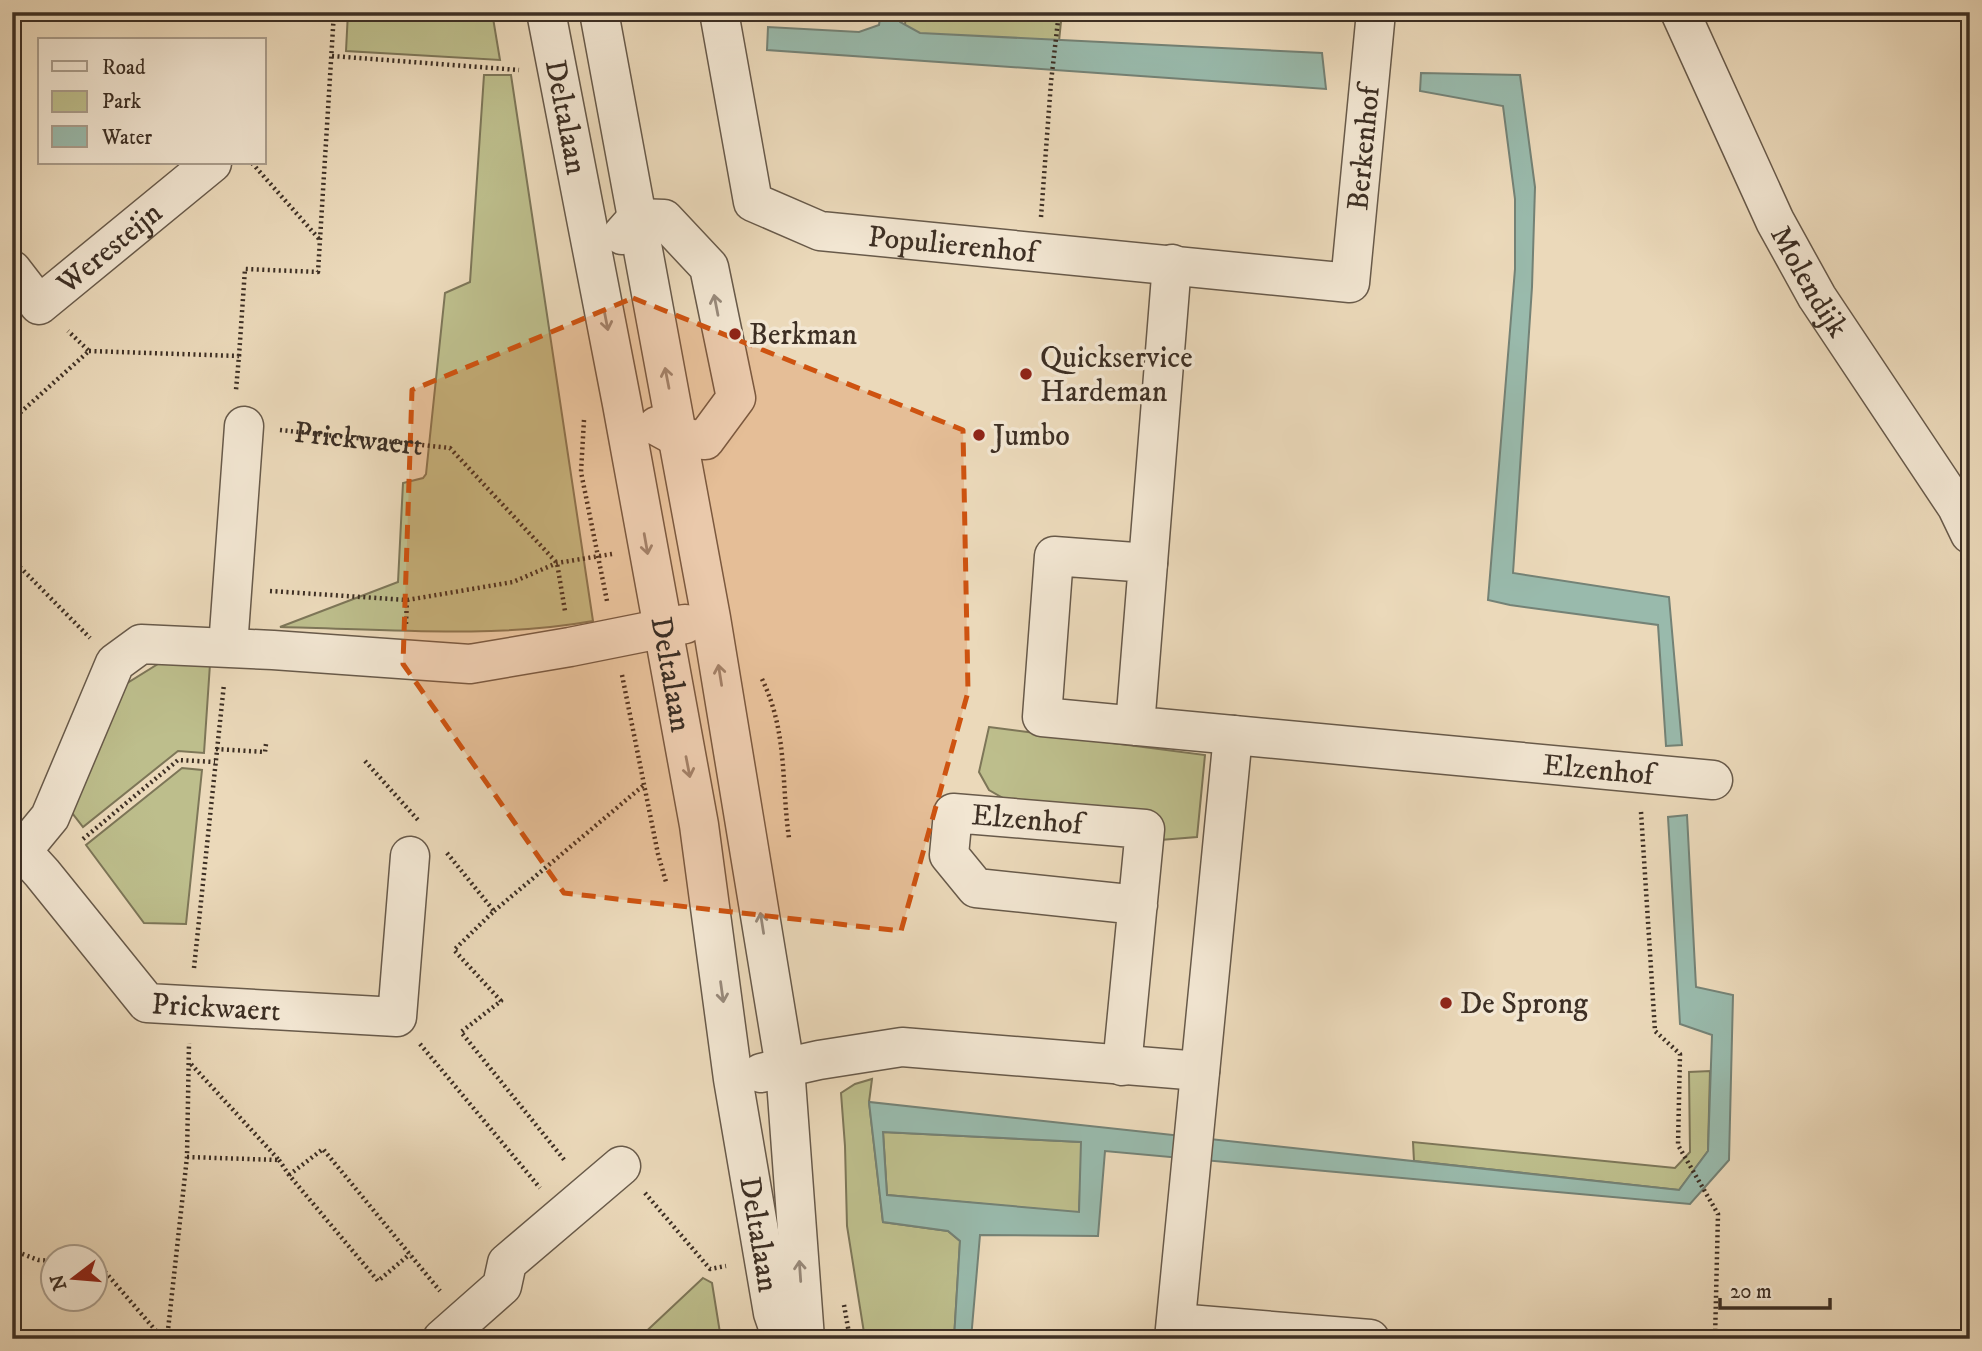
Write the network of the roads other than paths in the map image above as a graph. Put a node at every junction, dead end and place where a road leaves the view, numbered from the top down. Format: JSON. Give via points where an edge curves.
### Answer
{"nodes":[{"id":1,"x":546,"y":12,"type":"edge"},
{"id":2,"x":599,"y":12,"type":"edge"},
{"id":3,"x":719,"y":12,"type":"edge"},
{"id":4,"x":1376,"y":12,"type":"edge"},
{"id":5,"x":1680,"y":12,"type":"edge"},
{"id":6,"x":211,"y":164,"type":"edge"},
{"id":7,"x":637,"y":218,"type":"junction"},
{"id":8,"x":595,"y":264,"type":"junction"},
{"id":9,"x":1172,"y":264,"type":"junction"},
{"id":10,"x":12,"y":270,"type":"edge"},
{"id":11,"x":1350,"y":282,"type":"joint"},
{"id":12,"x":622,"y":404,"type":"junction"},
{"id":13,"x":240,"y":411,"type":"road end"},
{"id":14,"x":678,"y":438,"type":"junction"},
{"id":15,"x":1970,"y":534,"type":"edge"},
{"id":16,"x":1148,"y":563,"type":"junction"},
{"id":17,"x":711,"y":618,"type":"junction"},
{"id":18,"x":662,"y":629,"type":"junction"},
{"id":19,"x":228,"y":647,"type":"junction"},
{"id":20,"x":1135,"y":726,"type":"junction"},
{"id":21,"x":1233,"y":735,"type":"junction"},
{"id":22,"x":1713,"y":780,"type":"dead end"},
{"id":23,"x":423,"y":841,"type":"road end"},
{"id":24,"x":25,"y":861,"type":"edge"},
{"id":25,"x":1138,"y":905,"type":"junction"},
{"id":26,"x":1122,"y":1066,"type":"junction"},
{"id":27,"x":785,"y":1067,"type":"junction"},
{"id":28,"x":1200,"y":1071,"type":"junction"},
{"id":29,"x":733,"y":1079,"type":"junction"},
{"id":30,"x":621,"y":1166,"type":"road end"},
{"id":31,"x":453,"y":1329,"type":"edge"},
{"id":32,"x":1175,"y":1331,"type":"edge"},
{"id":33,"x":782,"y":1339,"type":"edge"},
{"id":34,"x":805,"y":1339,"type":"edge"},
{"id":35,"x":1370,"y":1339,"type":"edge"}],
"edges":[{"from":1,"to":8,"type":"street","name":"Deltalaan"},
{"from":2,"to":7,"type":"street","name":"Deltalaan"},
{"from":3,"to":9,"type":"street","name":"Populierenhof","via":[[753,202],[820,231]]},
{"from":4,"to":11,"type":"street","name":"Berkenhof"},
{"from":5,"to":15,"type":"street","name":"Molendijk","via":[[1787,243],[1817,297],[1957,506]]},
{"from":6,"to":10,"type":"street","name":"Weresteijn","via":[[39,304]]},
{"from":7,"to":8,"type":"street"},
{"from":14,"to":7,"type":"street","name":"Deltalaan","one_way":true},
{"from":14,"to":7,"type":"street","one_way":true,"via":[[705,440],[736,398],[709,267],[664,219]]},
{"from":8,"to":12,"type":"street","name":"Deltalaan","one_way":true},
{"from":9,"to":11,"type":"street","name":"Populierenhof"},
{"from":9,"to":16,"type":"street"},
{"from":12,"to":14,"type":"street"},
{"from":12,"to":18,"type":"street","name":"Deltalaan","one_way":true},
{"from":13,"to":19,"type":"street"},
{"from":14,"to":17,"type":"street","name":"Deltalaan"},
{"from":16,"to":20,"type":"street"},
{"from":16,"to":20,"type":"street","name":"Elzenhof","via":[[1054,556],[1042,717]]},
{"from":17,"to":18,"type":"street"},
{"from":27,"to":17,"type":"street","name":"Deltalaan","one_way":true},
{"from":18,"to":19,"type":"street","via":[[470,664]]},
{"from":18,"to":29,"type":"street","name":"Deltalaan","one_way":true,"via":[[699,825]]},
{"from":19,"to":24,"type":"street","via":[[141,644],[115,663],[50,817]]},
{"from":20,"to":21,"type":"street","name":"Elzenhof"},
{"from":21,"to":22,"type":"street","name":"Elzenhof"},
{"from":21,"to":28,"type":"street"},
{"from":23,"to":24,"type":"street","name":"Prickwaert","via":[[397,1017],[147,1003]]},
{"from":25,"to":25,"type":"street","name":"Elzenhof","via":[[1145,829],[953,813],[949,855],[976,888]]},
{"from":25,"to":26,"type":"street","name":"Elzenhof"},
{"from":26,"to":27,"type":"street","via":[[902,1047]]},
{"from":26,"to":28,"type":"street"},
{"from":27,"to":29,"type":"street"},
{"from":34,"to":27,"type":"street","name":"Deltalaan","one_way":true},
{"from":28,"to":32,"type":"street"},
{"from":29,"to":33,"type":"street","name":"Deltalaan"},
{"from":30,"to":31,"type":"street","via":[[507,1263],[502,1286]]},
{"from":32,"to":35,"type":"street"}]}
